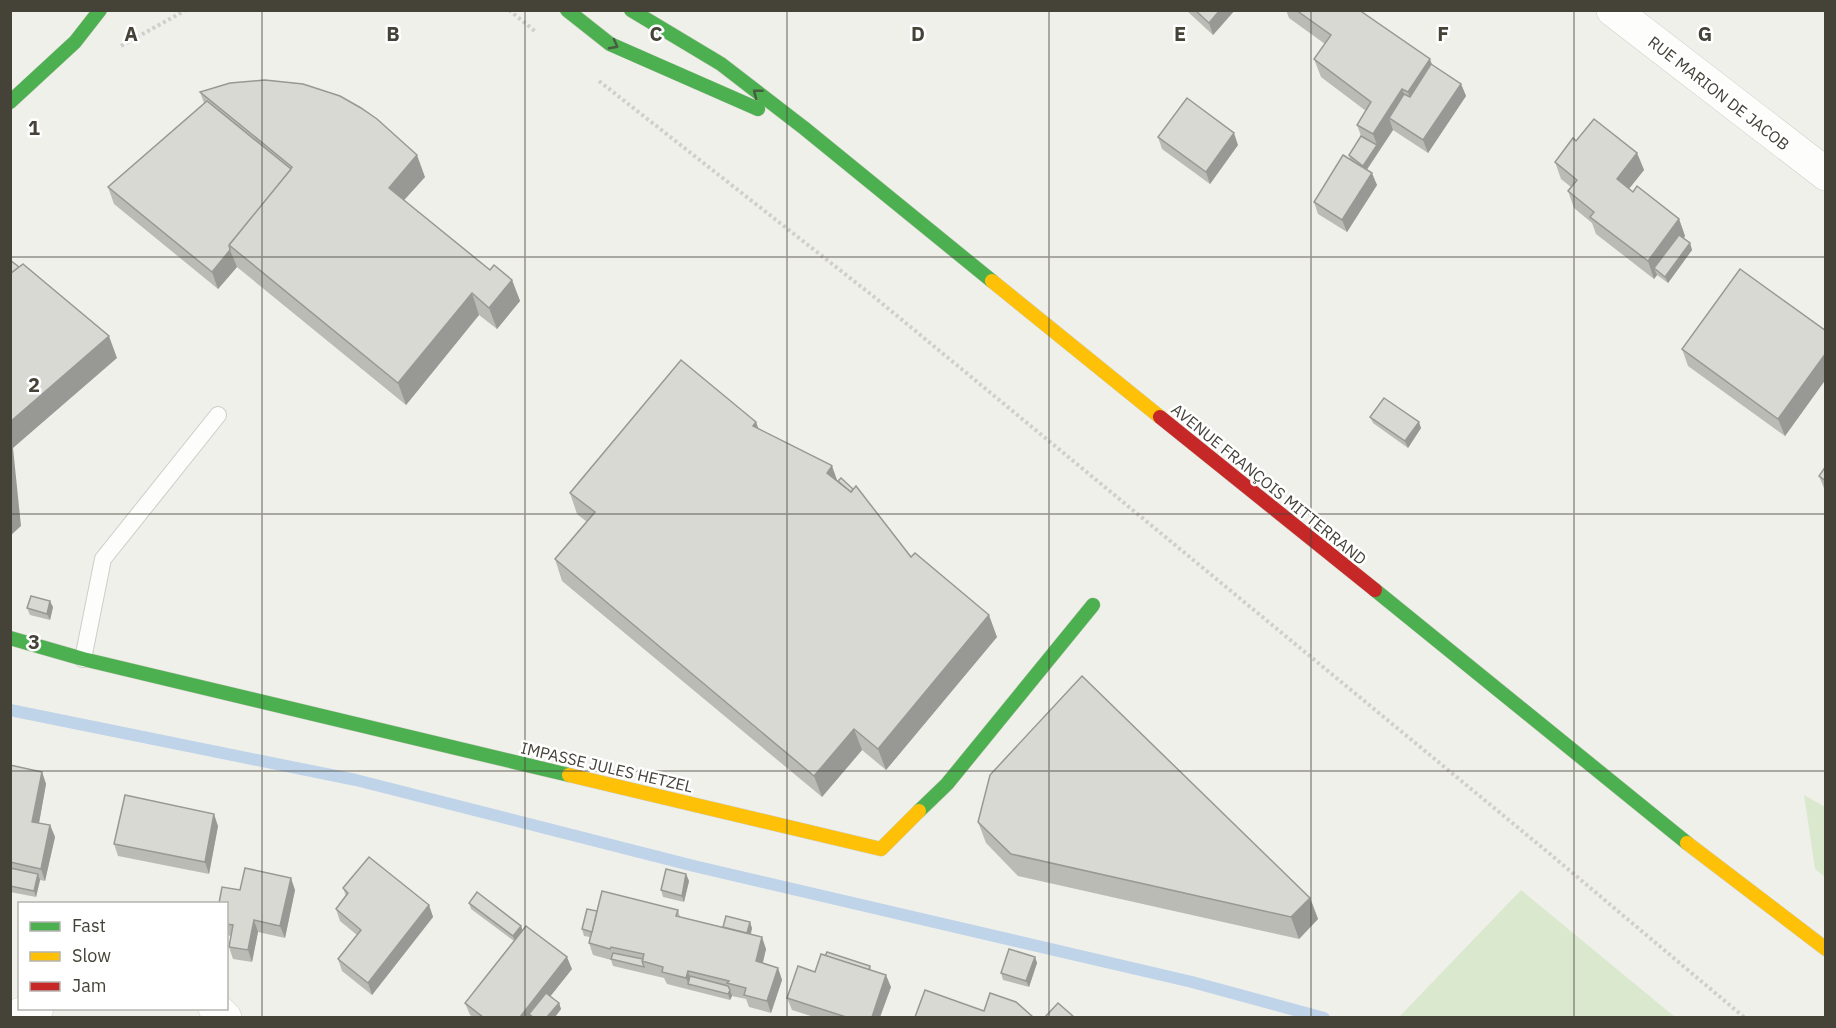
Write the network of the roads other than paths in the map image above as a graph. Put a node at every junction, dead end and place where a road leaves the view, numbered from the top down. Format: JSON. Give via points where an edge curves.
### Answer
{"nodes":[{"id":1,"x":100,"y":10,"type":"edge"},
{"id":2,"x":567,"y":10,"type":"edge"},
{"id":3,"x":631,"y":10,"type":"edge"},
{"id":4,"x":1613,"y":10,"type":"edge"},
{"id":5,"x":114,"y":17,"type":"dead end"},
{"id":6,"x":75,"y":42,"type":"junction"},
{"id":7,"x":10,"y":102,"type":"edge"},
{"id":8,"x":804,"y":128,"type":"junction"},
{"id":9,"x":1826,"y":174,"type":"edge"},
{"id":10,"x":218,"y":415,"type":"dead end"},
{"id":11,"x":1093,"y":604,"type":"dead end"},
{"id":12,"x":10,"y":638,"type":"edge"},
{"id":13,"x":83,"y":659,"type":"junction"},
{"id":14,"x":1714,"y":865,"type":"junction"},
{"id":15,"x":1791,"y":939,"type":"dead end"},
{"id":16,"x":1826,"y":949,"type":"edge"},
{"id":17,"x":31,"y":1010,"type":"edge"},
{"id":18,"x":11,"y":1017,"type":"edge"}],
"edges":[{"from":1,"to":6,"type":"main road"},
{"from":2,"to":8,"type":"main road","name":"AVENUE FRANÇOIS MITTERRAND","one_way":true,"via":[[610,44]]},
{"from":8,"to":3,"type":"main road","name":"AVENUE FRANÇOIS MITTERRAND","one_way":true,"via":[[721,64]]},
{"from":4,"to":9,"type":"street","name":"RUE MARION DE JACOB"},
{"from":5,"to":6,"type":"main road"},
{"from":6,"to":7,"type":"main road"},
{"from":8,"to":14,"type":"main road","name":"AVENUE FRANÇOIS MITTERRAND"},
{"from":10,"to":13,"type":"lane","via":[[103,559]]},
{"from":11,"to":13,"type":"main road","name":"IMPASSE JULES HETZEL","via":[[947,784],[881,849]]},
{"from":12,"to":13,"type":"main road","name":"IMPASSE JULES HETZEL"},
{"from":14,"to":15,"type":"main road","name":"AVENUE FRANÇOIS MITTERRAND"},
{"from":14,"to":16,"type":"main road","name":"AVENUE FRANÇOIS MITTERRAND"},
{"from":17,"to":18,"type":"street"}]}
